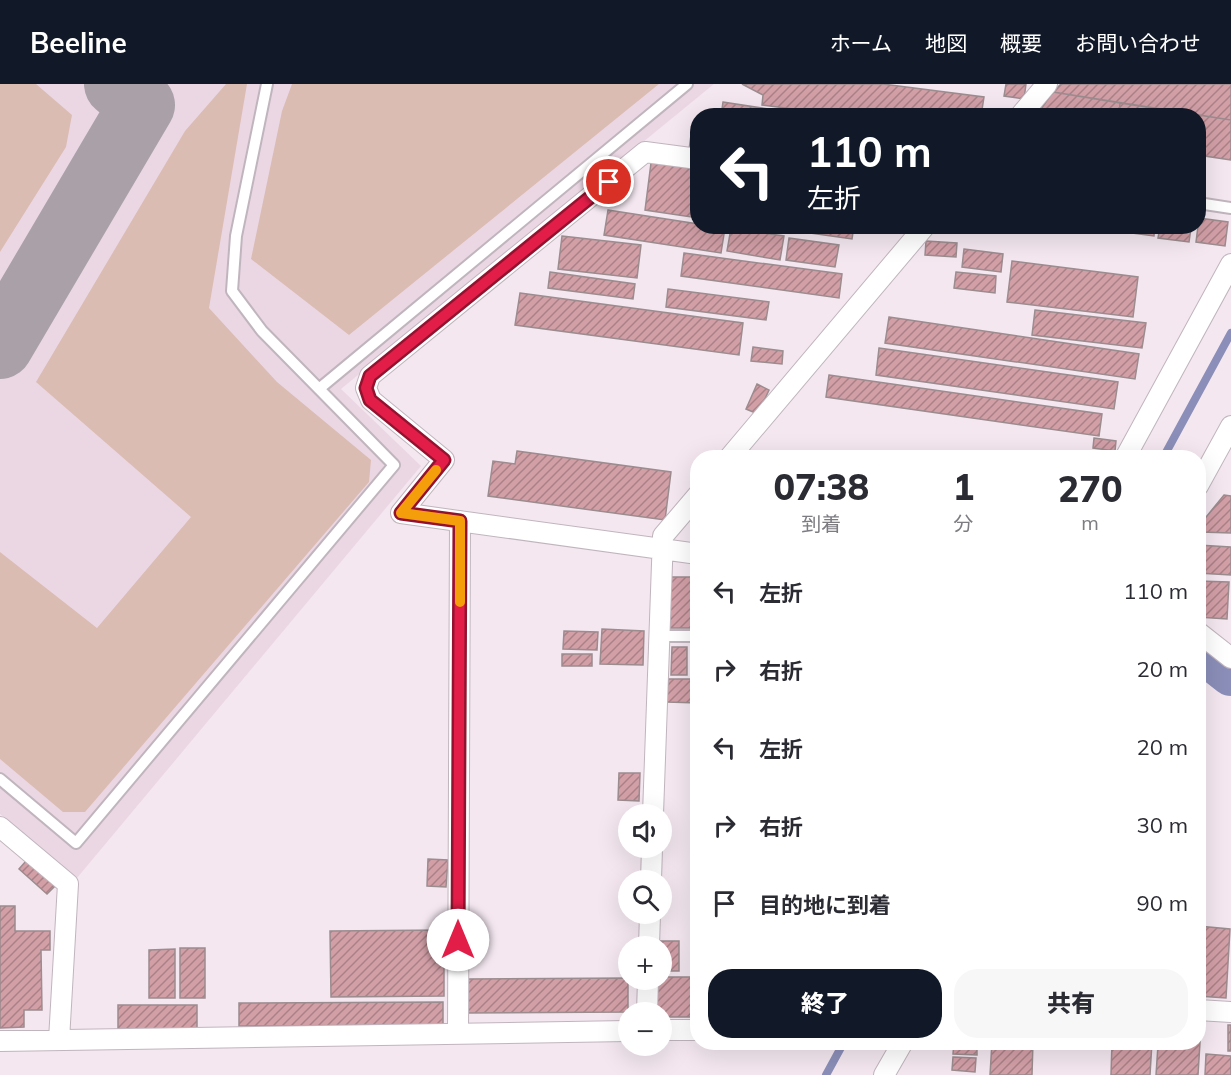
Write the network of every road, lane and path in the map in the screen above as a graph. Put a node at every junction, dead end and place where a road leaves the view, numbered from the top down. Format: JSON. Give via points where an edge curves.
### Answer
{"nodes":[{"id":1,"x":267,"y":84,"type":"edge"},
{"id":2,"x":687,"y":84,"type":"edge"},
{"id":3,"x":1047,"y":84,"type":"edge"},
{"id":4,"x":1027,"y":108,"type":"edge"},
{"id":5,"x":690,"y":158,"type":"edge"},
{"id":6,"x":1206,"y":204,"type":"edge"},
{"id":7,"x":1231,"y":208,"type":"edge"},
{"id":8,"x":918,"y":234,"type":"edge"},
{"id":9,"x":1231,"y":264,"type":"edge"},
{"id":10,"x":320,"y":388,"type":"junction"},
{"id":11,"x":1231,"y":426,"type":"edge"},
{"id":12,"x":736,"y":450,"type":"edge"},
{"id":13,"x":1129,"y":450,"type":"edge"},
{"id":14,"x":1206,"y":471,"type":"edge"},
{"id":15,"x":690,"y":504,"type":"edge"},
{"id":16,"x":460,"y":521,"type":"junction"},
{"id":17,"x":662,"y":549,"type":"junction"},
{"id":18,"x":690,"y":553,"type":"edge"},
{"id":19,"x":659,"y":636,"type":"junction"},
{"id":20,"x":690,"y":636,"type":"edge"},
{"id":21,"x":1206,"y":638,"type":"edge"},
{"id":22,"x":1231,"y":658,"type":"edge"},
{"id":23,"x":0,"y":779,"type":"edge"},
{"id":24,"x":653,"y":804,"type":"edge"},
{"id":25,"x":0,"y":827,"type":"edge"},
{"id":26,"x":1206,"y":1010,"type":"edge"},
{"id":27,"x":1231,"y":1012,"type":"edge"},
{"id":28,"x":672,"y":1030,"type":"edge"},
{"id":29,"x":690,"y":1030,"type":"edge"},
{"id":30,"x":618,"y":1031,"type":"edge"},
{"id":31,"x":458,"y":1034,"type":"junction"},
{"id":32,"x":59,"y":1040,"type":"junction"},
{"id":33,"x":0,"y":1041,"type":"edge"},
{"id":34,"x":898,"y":1050,"type":"edge"},
{"id":35,"x":884,"y":1075,"type":"edge"}],
"edges":[{"from":1,"to":10,"type":"lane","via":[[236,236],[232,291],[262,331]]},
{"from":2,"to":10,"type":"lane"},
{"from":3,"to":4,"type":"street"},
{"from":5,"to":16,"type":"street","via":[[645,152],[370,376],[366,388],[370,400],[444,460],[401,513]]},
{"from":6,"to":7,"type":"lane"},
{"from":8,"to":12,"type":"street"},
{"from":9,"to":13,"type":"street"},
{"from":10,"to":23,"type":"lane","via":[[394,465],[76,843]]},
{"from":11,"to":14,"type":"street"},
{"from":15,"to":17,"type":"street","via":[[663,536]]},
{"from":16,"to":17,"type":"street"},
{"from":16,"to":31,"type":"street"},
{"from":17,"to":18,"type":"street"},
{"from":17,"to":19,"type":"street"},
{"from":19,"to":20,"type":"lane"},
{"from":19,"to":24,"type":"street"},
{"from":21,"to":22,"type":"street"},
{"from":25,"to":32,"type":"street","via":[[68,884]]},
{"from":26,"to":27,"type":"street"},
{"from":28,"to":29,"type":"street"},
{"from":30,"to":31,"type":"street"},
{"from":31,"to":32,"type":"street"},
{"from":32,"to":33,"type":"street"},
{"from":34,"to":35,"type":"street"}]}
